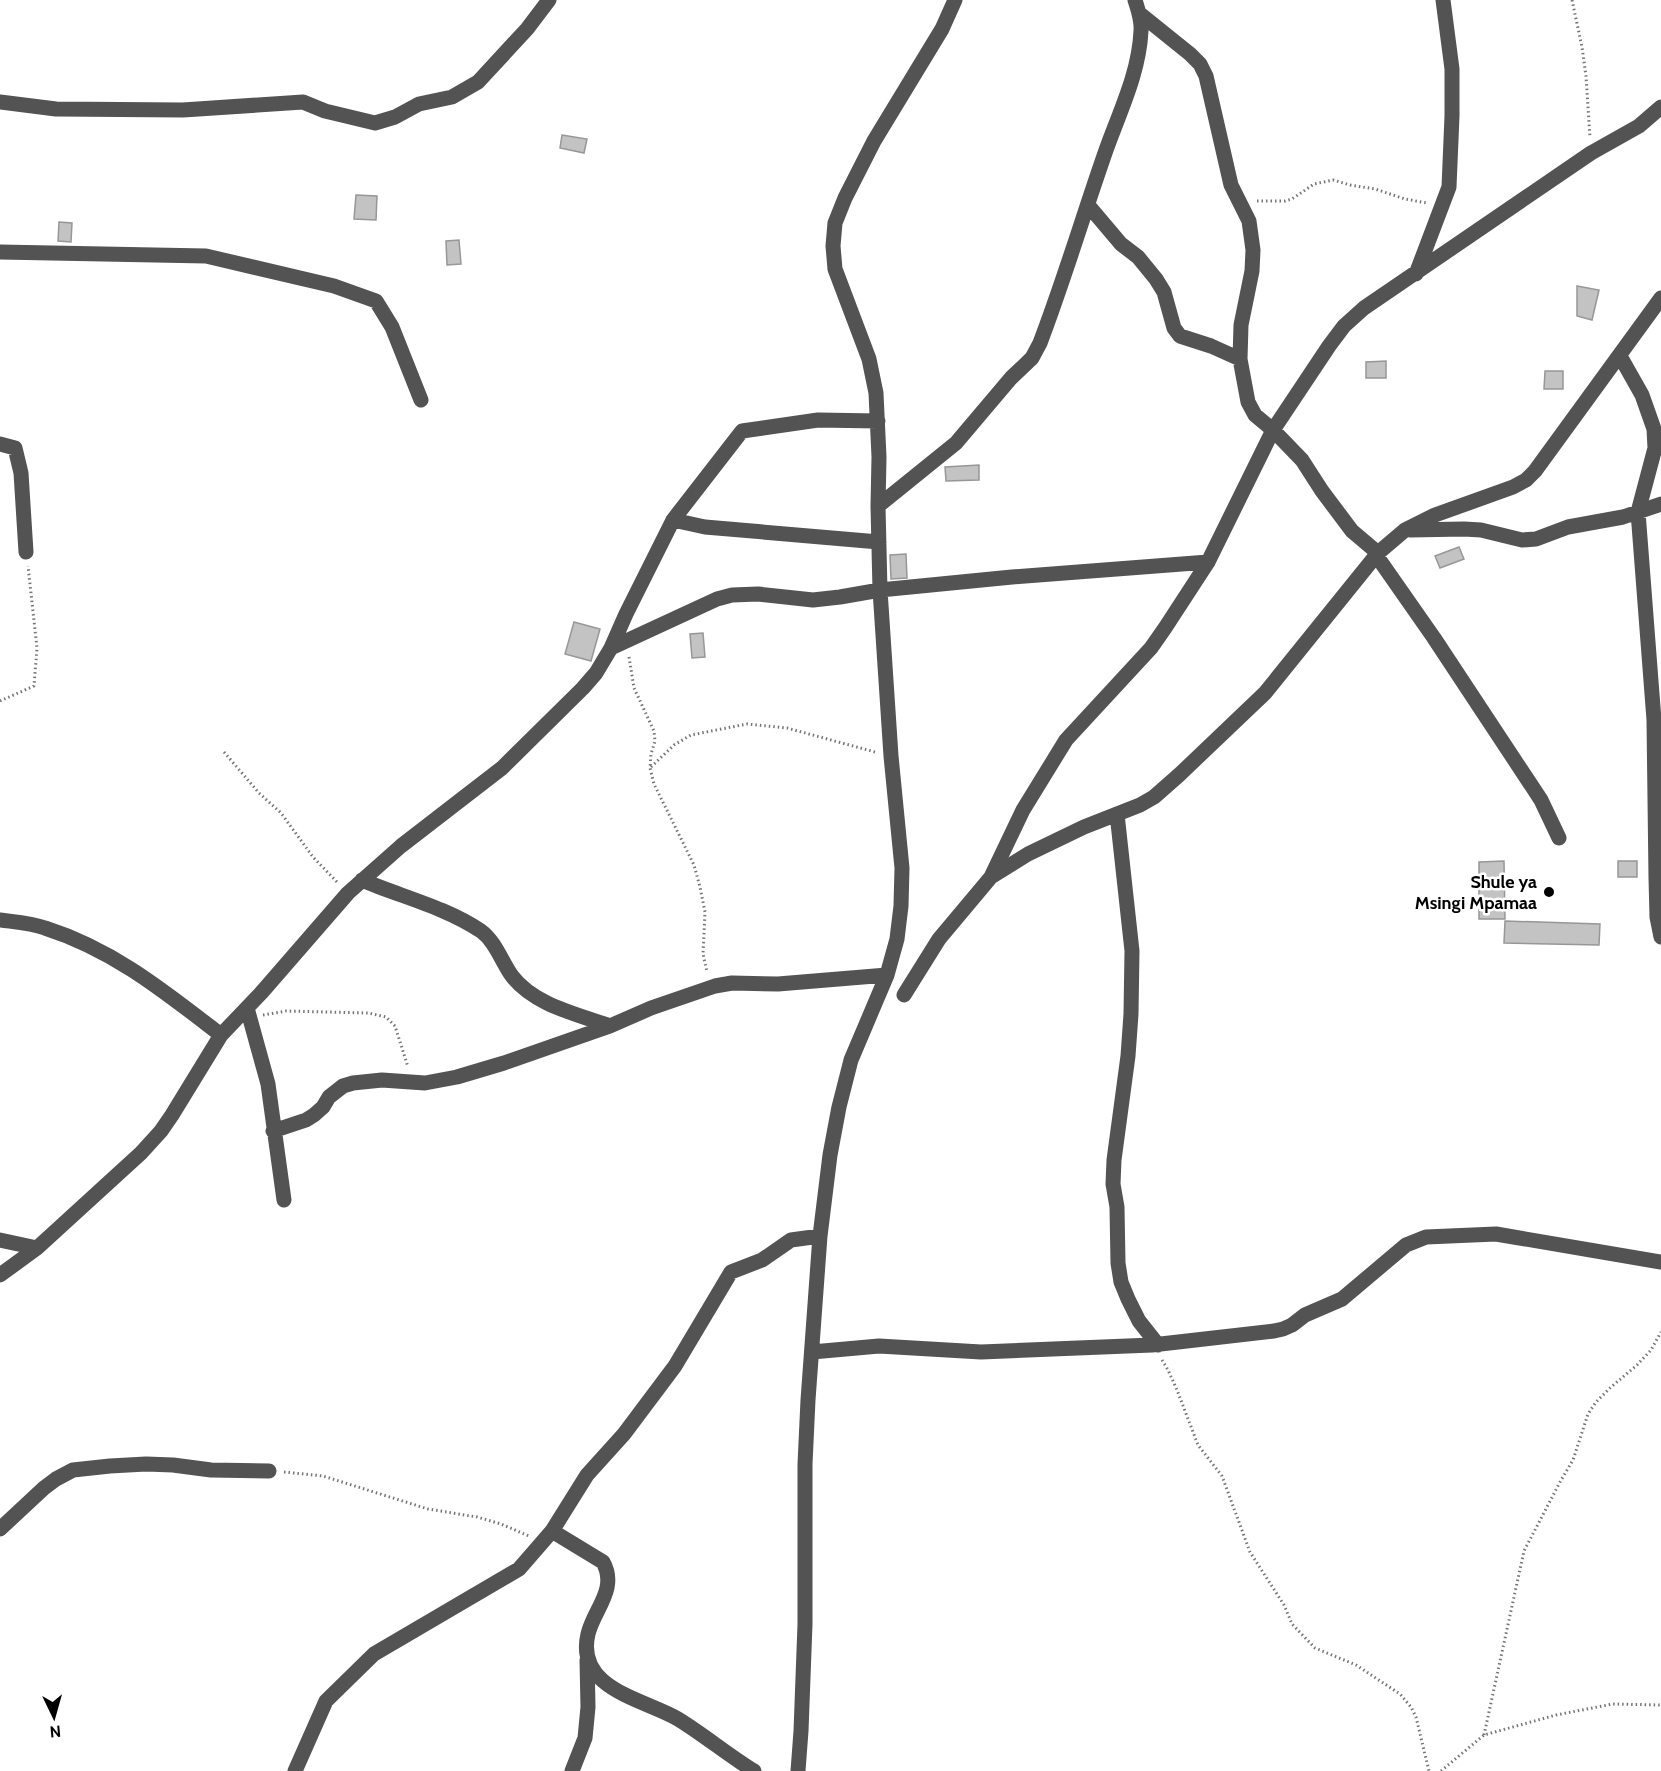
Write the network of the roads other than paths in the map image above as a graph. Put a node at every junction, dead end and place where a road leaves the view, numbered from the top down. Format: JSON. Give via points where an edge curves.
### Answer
{"nodes":[{"id":1,"x":549,"y":0,"type":"edge"},
{"id":2,"x":955,"y":0,"type":"edge"},
{"id":3,"x":1443,"y":0,"type":"edge"},
{"id":4,"x":1137,"y":7,"type":"edge"},
{"id":5,"x":0,"y":102,"type":"edge"},
{"id":6,"x":1661,"y":108,"type":"edge"},
{"id":7,"x":1088,"y":205,"type":"junction"},
{"id":8,"x":0,"y":252,"type":"edge"},
{"id":9,"x":1416,"y":274,"type":"junction"},
{"id":10,"x":1661,"y":298,"type":"edge"},
{"id":11,"x":1620,"y":356,"type":"junction"},
{"id":12,"x":1240,"y":359,"type":"junction"},
{"id":13,"x":421,"y":399,"type":"dead end"},
{"id":14,"x":878,"y":422,"type":"junction"},
{"id":15,"x":1273,"y":430,"type":"junction"},
{"id":16,"x":0,"y":444,"type":"edge"},
{"id":17,"x":1661,"y":504,"type":"edge"},
{"id":18,"x":878,"y":506,"type":"junction"},
{"id":19,"x":1638,"y":512,"type":"junction"},
{"id":20,"x":673,"y":520,"type":"junction"},
{"id":21,"x":1405,"y":530,"type":"junction"},
{"id":22,"x":879,"y":542,"type":"junction"},
{"id":23,"x":26,"y":552,"type":"road end"},
{"id":24,"x":1377,"y":554,"type":"junction"},
{"id":25,"x":1208,"y":562,"type":"junction"},
{"id":26,"x":880,"y":590,"type":"junction"},
{"id":27,"x":611,"y":648,"type":"junction"},
{"id":28,"x":1117,"y":814,"type":"junction"},
{"id":29,"x":1559,"y":838,"type":"dead end"},
{"id":30,"x":991,"y":877,"type":"junction"},
{"id":31,"x":362,"y":880,"type":"junction"},
{"id":32,"x":0,"y":920,"type":"edge"},
{"id":33,"x":1661,"y":935,"type":"edge"},
{"id":34,"x":887,"y":975,"type":"junction"},
{"id":35,"x":904,"y":996,"type":"dead end"},
{"id":36,"x":249,"y":1012,"type":"junction"},
{"id":37,"x":610,"y":1026,"type":"junction"},
{"id":38,"x":221,"y":1035,"type":"junction"},
{"id":39,"x":273,"y":1131,"type":"junction"},
{"id":40,"x":284,"y":1200,"type":"dead end"},
{"id":41,"x":820,"y":1236,"type":"junction"},
{"id":42,"x":0,"y":1240,"type":"edge"},
{"id":43,"x":36,"y":1248,"type":"junction"},
{"id":44,"x":1661,"y":1262,"type":"edge"},
{"id":45,"x":0,"y":1275,"type":"edge"},
{"id":46,"x":1155,"y":1345,"type":"junction"},
{"id":47,"x":812,"y":1352,"type":"junction"},
{"id":48,"x":269,"y":1471,"type":"road end"},
{"id":49,"x":0,"y":1529,"type":"edge"},
{"id":50,"x":547,"y":1536,"type":"junction"},
{"id":51,"x":586,"y":1659,"type":"junction"},
{"id":52,"x":295,"y":1771,"type":"edge"},
{"id":53,"x":572,"y":1771,"type":"edge"},
{"id":54,"x":754,"y":1771,"type":"edge"},
{"id":55,"x":798,"y":1771,"type":"edge"}],
"edges":[{"from":1,"to":5,"type":"street","via":[[478,82],[452,97],[419,104],[375,123],[303,102],[183,110],[56,109]]},
{"from":2,"to":14,"type":"street","via":[[942,29],[874,141],[835,223],[835,269],[869,359]]},
{"from":3,"to":9,"type":"street","via":[[1452,69],[1449,187]]},
{"from":4,"to":7,"type":"street","via":[[1141,30],[1133,74]]},
{"from":4,"to":12,"type":"street","via":[[1200,64],[1231,185],[1249,221],[1252,271],[1240,325]]},
{"from":6,"to":9,"type":"street"},
{"from":7,"to":12,"type":"street","via":[[1155,279],[1164,292],[1180,336]]},
{"from":7,"to":18,"type":"street","via":[[1032,358],[956,443]]},
{"from":8,"to":13,"type":"street","via":[[206,256],[334,286],[376,301],[392,327]]},
{"from":9,"to":15,"type":"street","via":[[1344,326]]},
{"from":10,"to":11,"type":"street"},
{"from":11,"to":19,"type":"street","via":[[1642,396],[1654,429],[1655,448]]},
{"from":11,"to":21,"type":"street","via":[[1526,480]]},
{"from":12,"to":15,"type":"street","via":[[1248,402],[1255,415]]},
{"from":14,"to":18,"type":"street"},
{"from":14,"to":20,"type":"street","via":[[818,420],[742,431]]},
{"from":15,"to":24,"type":"street","via":[[1302,460],[1352,531]]},
{"from":15,"to":25,"type":"street"},
{"from":16,"to":23,"type":"street","via":[[15,447],[21,473]]},
{"from":17,"to":19,"type":"street"},
{"from":18,"to":22,"type":"street"},
{"from":19,"to":21,"type":"street","via":[[1529,540],[1481,530]]},
{"from":19,"to":33,"type":"street","via":[[1654,720],[1657,916]]},
{"from":20,"to":22,"type":"street","via":[[705,527]]},
{"from":20,"to":27,"type":"street"},
{"from":21,"to":24,"type":"street"},
{"from":22,"to":26,"type":"street"},
{"from":24,"to":28,"type":"street","via":[[1264,693],[1154,797]]},
{"from":24,"to":29,"type":"street","via":[[1540,800]]},
{"from":25,"to":26,"type":"street"},
{"from":25,"to":30,"type":"street","via":[[1151,648],[1066,740],[1023,810]]},
{"from":26,"to":27,"type":"street","via":[[813,600],[732,595]]},
{"from":26,"to":34,"type":"street","via":[[902,868],[897,939]]},
{"from":27,"to":31,"type":"street","via":[[577,695],[502,768]]},
{"from":28,"to":30,"type":"street","via":[[1028,854]]},
{"from":28,"to":46,"type":"street","via":[[1132,951],[1128,1056],[1113,1184],[1118,1263],[1128,1299]]},
{"from":30,"to":35,"type":"street","via":[[939,939]]},
{"from":31,"to":36,"type":"street"},
{"from":31,"to":37,"type":"street","via":[[461,919],[484,933],[525,989],[543,1001]]},
{"from":32,"to":38,"type":"street","via":[[45,927],[98,949],[142,975]]},
{"from":34,"to":37,"type":"street","via":[[715,986]]},
{"from":34,"to":41,"type":"street","via":[[851,1060],[830,1155]]},
{"from":36,"to":38,"type":"street"},
{"from":36,"to":39,"type":"street","via":[[268,1084]]},
{"from":37,"to":39,"type":"street","via":[[475,1072],[425,1083],[382,1080],[343,1086],[314,1115]]},
{"from":38,"to":43,"type":"street","via":[[161,1131]]},
{"from":39,"to":40,"type":"street"},
{"from":41,"to":47,"type":"street"},
{"from":41,"to":50,"type":"street","via":[[791,1240],[762,1260],[731,1272],[675,1366],[624,1434],[587,1475]]},
{"from":42,"to":43,"type":"street"},
{"from":43,"to":45,"type":"street"},
{"from":44,"to":46,"type":"street","via":[[1496,1234],[1426,1237],[1406,1245],[1342,1299],[1284,1329]]},
{"from":46,"to":47,"type":"street","via":[[981,1352],[879,1346]]},
{"from":47,"to":55,"type":"street","via":[[805,1464],[805,1624]]},
{"from":48,"to":49,"type":"street","via":[[146,1464],[73,1470],[44,1488]]},
{"from":50,"to":51,"type":"street","via":[[603,1562],[608,1570],[606,1591],[588,1632]]},
{"from":50,"to":52,"type":"street","via":[[519,1569],[374,1654],[356,1670],[326,1701]]},
{"from":51,"to":53,"type":"street","via":[[585,1738]]},
{"from":51,"to":54,"type":"street","via":[[614,1690],[678,1719]]}]}
